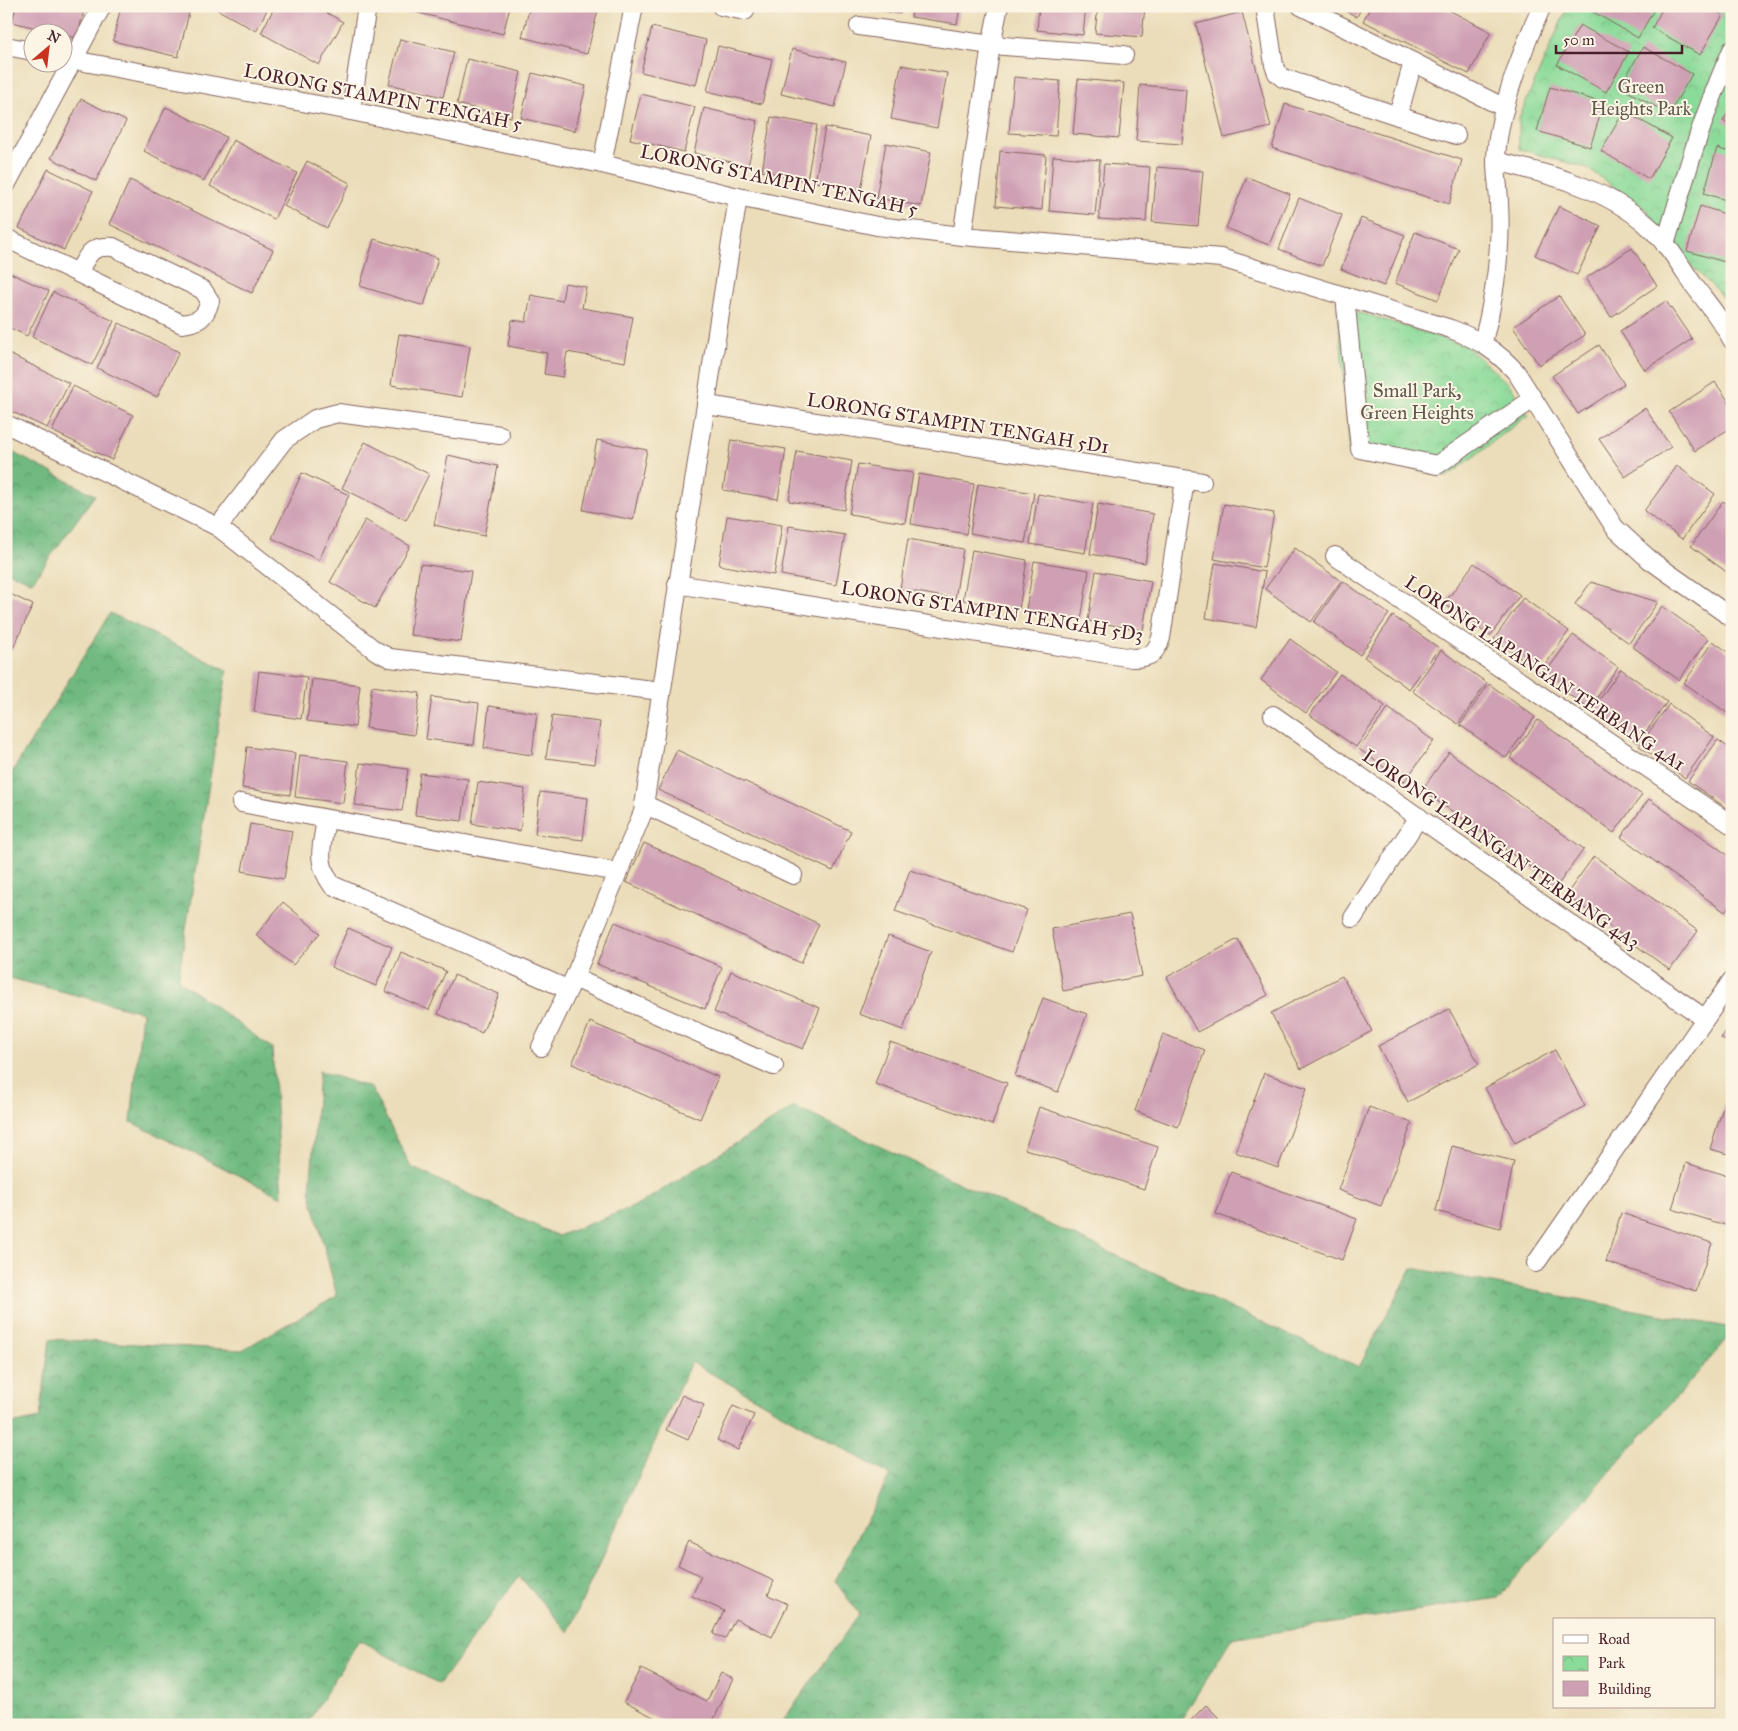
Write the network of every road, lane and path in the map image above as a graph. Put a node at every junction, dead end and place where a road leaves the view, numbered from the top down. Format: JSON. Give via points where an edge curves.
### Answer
{"nodes":[{"id":1,"x":102,"y":6,"type":"edge"},
{"id":2,"x":366,"y":6,"type":"edge"},
{"id":3,"x":634,"y":6,"type":"edge"},
{"id":4,"x":721,"y":6,"type":"edge"},
{"id":5,"x":999,"y":6,"type":"edge"},
{"id":6,"x":1265,"y":6,"type":"edge"},
{"id":7,"x":1301,"y":6,"type":"edge"},
{"id":8,"x":1542,"y":6,"type":"edge"},
{"id":9,"x":745,"y":11,"type":"dead end"},
{"id":10,"x":859,"y":26,"type":"dead end"},
{"id":11,"x":991,"y":44,"type":"junction"},
{"id":12,"x":6,"y":46,"type":"edge"},
{"id":13,"x":22,"y":49,"type":"edge"},
{"id":14,"x":1732,"y":50,"type":"edge"},
{"id":15,"x":72,"y":53,"type":"edge"},
{"id":16,"x":1124,"y":56,"type":"dead end"},
{"id":17,"x":72,"y":60,"type":"edge"},
{"id":18,"x":1413,"y":62,"type":"junction"},
{"id":19,"x":62,"y":72,"type":"edge"},
{"id":20,"x":1505,"y":108,"type":"junction"},
{"id":21,"x":351,"y":111,"type":"junction"},
{"id":22,"x":1398,"y":116,"type":"junction"},
{"id":23,"x":1456,"y":135,"type":"dead end"},
{"id":24,"x":1496,"y":161,"type":"junction"},
{"id":25,"x":602,"y":164,"type":"junction"},
{"id":26,"x":6,"y":185,"type":"edge"},
{"id":27,"x":738,"y":197,"type":"junction"},
{"id":28,"x":962,"y":236,"type":"junction"},
{"id":29,"x":6,"y":238,"type":"edge"},
{"id":30,"x":1665,"y":245,"type":"junction"},
{"id":31,"x":78,"y":273,"type":"junction"},
{"id":32,"x":1345,"y":296,"type":"junction"},
{"id":33,"x":1732,"y":340,"type":"edge"},
{"id":34,"x":1484,"y":342,"type":"junction"},
{"id":35,"x":1533,"y":399,"type":"junction"},
{"id":36,"x":707,"y":405,"type":"junction"},
{"id":37,"x":6,"y":424,"type":"edge"},
{"id":38,"x":500,"y":435,"type":"dead end"},
{"id":39,"x":1194,"y":481,"type":"joint"},
{"id":40,"x":218,"y":528,"type":"junction"},
{"id":41,"x":1335,"y":556,"type":"dead end"},
{"id":42,"x":677,"y":584,"type":"junction"},
{"id":43,"x":1732,"y":618,"type":"edge"},
{"id":44,"x":661,"y":691,"type":"junction"},
{"id":45,"x":1273,"y":715,"type":"dead end"},
{"id":46,"x":241,"y":803,"type":"dead end"},
{"id":47,"x":644,"y":804,"type":"junction"},
{"id":48,"x":1419,"y":817,"type":"junction"},
{"id":49,"x":326,"y":820,"type":"junction"},
{"id":50,"x":1732,"y":826,"type":"edge"},
{"id":51,"x":617,"y":872,"type":"junction"},
{"id":52,"x":793,"y":876,"type":"dead end"},
{"id":53,"x":1353,"y":918,"type":"dead end"},
{"id":54,"x":1732,"y":980,"type":"edge"},
{"id":55,"x":571,"y":984,"type":"junction"},
{"id":56,"x":1704,"y":1018,"type":"junction"},
{"id":57,"x":540,"y":1047,"type":"dead end"},
{"id":58,"x":774,"y":1066,"type":"dead end"},
{"id":59,"x":1536,"y":1264,"type":"dead end"}],
"edges":[{"from":1,"to":15,"type":"street"},
{"from":2,"to":21,"type":"street"},
{"from":3,"to":25,"type":"street"},
{"from":4,"to":9,"type":"street"},
{"from":5,"to":11,"type":"street"},
{"from":6,"to":22,"type":"street","via":[[1274,65],[1283,78]]},
{"from":7,"to":18,"type":"street"},
{"from":8,"to":20,"type":"street"},
{"from":10,"to":11,"type":"street"},
{"from":11,"to":16,"type":"street"},
{"from":11,"to":28,"type":"street"},
{"from":12,"to":13,"type":"street"},
{"from":14,"to":30,"type":"street","via":[[1692,154]]},
{"from":17,"to":21,"type":"street","name":"LORONG STAMPIN TENGAH 5"},
{"from":18,"to":20,"type":"street"},
{"from":18,"to":22,"type":"street"},
{"from":19,"to":26,"type":"street"},
{"from":20,"to":24,"type":"street"},
{"from":21,"to":25,"type":"street","name":"LORONG STAMPIN TENGAH 5"},
{"from":22,"to":23,"type":"street"},
{"from":24,"to":30,"type":"street","via":[[1589,189],[1624,207]]},
{"from":24,"to":34,"type":"street","via":[[1500,255],[1495,297]]},
{"from":25,"to":27,"type":"street","name":"LORONG STAMPIN TENGAH 5"},
{"from":27,"to":28,"type":"street","name":"LORONG STAMPIN TENGAH 5","via":[[877,226]]},
{"from":27,"to":36,"type":"street"},
{"from":28,"to":32,"type":"street","name":"LORONG STAMPIN TENGAH 5","via":[[1221,258]]},
{"from":29,"to":31,"type":"street"},
{"from":30,"to":33,"type":"street"},
{"from":31,"to":31,"type":"street","via":[[182,324],[197,322],[206,314],[210,301],[203,290],[113,247],[99,246],[90,252]]},
{"from":32,"to":34,"type":"street","name":"LORONG STAMPIN TENGAH 5"},
{"from":32,"to":35,"type":"street","via":[[1360,449],[1438,465]]},
{"from":34,"to":35,"type":"street","name":"LORONG STAMPIN TENGAH 5","via":[[1516,372]]},
{"from":35,"to":43,"type":"street","name":"LORONG STAMPIN TENGAH 5","via":[[1615,528],[1650,560]]},
{"from":36,"to":39,"type":"street","name":"LORONG STAMPIN TENGAH 5D1"},
{"from":36,"to":42,"type":"street"},
{"from":37,"to":40,"type":"street"},
{"from":38,"to":40,"type":"street","via":[[338,413],[314,419],[284,440]]},
{"from":39,"to":42,"type":"street","name":"LORONG STAMPIN TENGAH 5D3","via":[[1161,638],[1153,654],[1146,658]]},
{"from":40,"to":44,"type":"street","via":[[376,651],[390,658]]},
{"from":41,"to":50,"type":"street","name":"LORONG LAPANGAN TERBANG 4A1"},
{"from":42,"to":44,"type":"street"},
{"from":44,"to":47,"type":"street"},
{"from":45,"to":48,"type":"street","name":"LORONG LAPANGAN TERBANG 4A3"},
{"from":46,"to":49,"type":"street"},
{"from":47,"to":51,"type":"street"},
{"from":47,"to":52,"type":"street"},
{"from":48,"to":53,"type":"street"},
{"from":48,"to":56,"type":"street","name":"LORONG LAPANGAN TERBANG 4A3"},
{"from":49,"to":51,"type":"street"},
{"from":49,"to":55,"type":"street","via":[[319,859],[332,885]]},
{"from":51,"to":55,"type":"street"},
{"from":54,"to":56,"type":"street"},
{"from":55,"to":57,"type":"street"},
{"from":55,"to":58,"type":"street"},
{"from":56,"to":59,"type":"street"}]}
